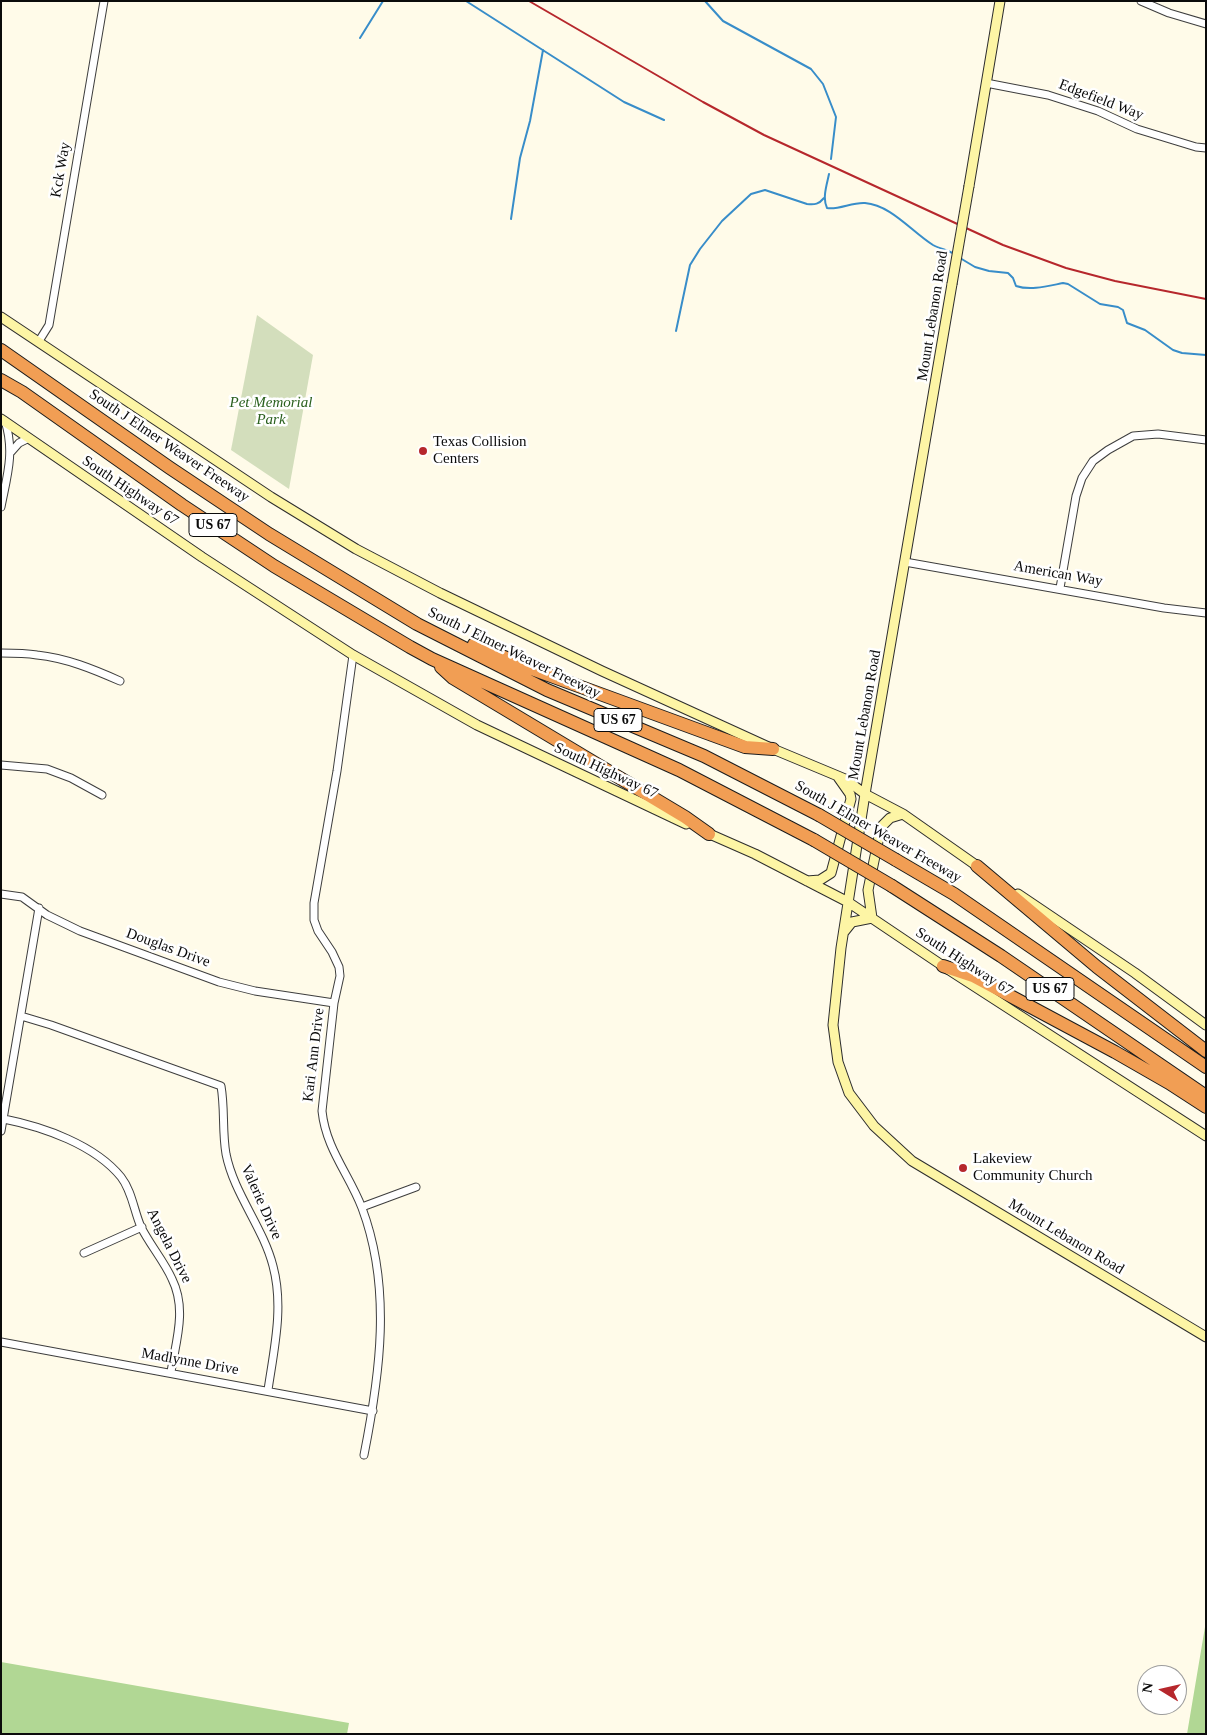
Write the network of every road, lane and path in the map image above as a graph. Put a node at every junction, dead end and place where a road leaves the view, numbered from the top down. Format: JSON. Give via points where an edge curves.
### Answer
{"nodes":[{"id":1,"x":104,"y":1,"type":"edge"},
{"id":2,"x":1000,"y":1,"type":"edge"},
{"id":3,"x":1141,"y":1,"type":"edge"},
{"id":4,"x":1206,"y":24,"type":"edge"},
{"id":5,"x":986,"y":83,"type":"junction"},
{"id":6,"x":1206,"y":148,"type":"edge"},
{"id":7,"x":1,"y":317,"type":"edge"},
{"id":8,"x":39,"y":341,"type":"junction"},
{"id":9,"x":1,"y":350,"type":"edge"},
{"id":10,"x":1,"y":380,"type":"edge"},
{"id":11,"x":3,"y":420,"type":"edge"},
{"id":12,"x":29,"y":438,"type":"junction"},
{"id":13,"x":1206,"y":440,"type":"edge"},
{"id":14,"x":11,"y":452,"type":"junction"},
{"id":15,"x":1,"y":507,"type":"edge"},
{"id":16,"x":905,"y":562,"type":"junction"},
{"id":17,"x":1060,"y":588,"type":"junction"},
{"id":18,"x":1206,"y":613,"type":"edge"},
{"id":19,"x":417,"y":624,"type":"junction"},
{"id":20,"x":1,"y":653,"type":"edge"},
{"id":21,"x":353,"y":655,"type":"junction"},
{"id":22,"x":432,"y":659,"type":"junction"},
{"id":23,"x":120,"y":681,"type":"dead end"},
{"id":24,"x":773,"y":749,"type":"junction"},
{"id":25,"x":1,"y":765,"type":"edge"},
{"id":26,"x":838,"y":777,"type":"junction"},
{"id":27,"x":865,"y":794,"type":"junction"},
{"id":28,"x":102,"y":796,"type":"dead end"},
{"id":29,"x":904,"y":814,"type":"junction"},
{"id":30,"x":709,"y":834,"type":"junction"},
{"id":31,"x":977,"y":866,"type":"junction"},
{"id":32,"x":806,"y":881,"type":"junction"},
{"id":33,"x":1,"y":894,"type":"edge"},
{"id":34,"x":848,"y":902,"type":"junction"},
{"id":35,"x":39,"y":908,"type":"junction"},
{"id":36,"x":872,"y":918,"type":"junction"},
{"id":37,"x":843,"y":934,"type":"junction"},
{"id":38,"x":943,"y":966,"type":"junction"},
{"id":39,"x":334,"y":1003,"type":"junction"},
{"id":40,"x":21,"y":1016,"type":"junction"},
{"id":41,"x":1206,"y":1024,"type":"edge"},
{"id":42,"x":1206,"y":1051,"type":"edge"},
{"id":43,"x":1206,"y":1067,"type":"edge"},
{"id":44,"x":1206,"y":1096,"type":"edge"},
{"id":45,"x":1206,"y":1106,"type":"edge"},
{"id":46,"x":4,"y":1119,"type":"junction"},
{"id":47,"x":1,"y":1131,"type":"edge"},
{"id":48,"x":1206,"y":1136,"type":"edge"},
{"id":49,"x":416,"y":1187,"type":"dead end"},
{"id":50,"x":362,"y":1207,"type":"junction"},
{"id":51,"x":142,"y":1228,"type":"junction"},
{"id":52,"x":84,"y":1253,"type":"dead end"},
{"id":53,"x":1206,"y":1337,"type":"edge"},
{"id":54,"x":1,"y":1342,"type":"edge"},
{"id":55,"x":170,"y":1372,"type":"junction"},
{"id":56,"x":268,"y":1390,"type":"junction"},
{"id":57,"x":373,"y":1411,"type":"junction"},
{"id":58,"x":364,"y":1455,"type":"dead end"}],
"edges":[{"from":1,"to":8,"type":"street","name":"Kck Way","via":[[50,320]]},
{"from":2,"to":5,"type":"main road","name":"Mount Lebanon Road"},
{"from":3,"to":4,"type":"street"},
{"from":5,"to":6,"type":"street","name":"Edgefield Way","via":[[1048,95],[1098,111],[1137,129]]},
{"from":5,"to":16,"type":"main road","name":"Mount Lebanon Road","bridge":true},
{"from":7,"to":8,"type":"main road"},
{"from":8,"to":24,"type":"main road","via":[[254,486],[356,549],[602,672]]},
{"from":9,"to":19,"type":"highway","name":"South J Elmer Weaver Freeway","number":"US 67","via":[[261,528]]},
{"from":10,"to":22,"type":"highway","number":"US 67","via":[[274,566]]},
{"from":11,"to":12,"type":"main road","name":"South Highway 67"},
{"from":11,"to":14,"type":"street"},
{"from":12,"to":14,"type":"street","via":[[18,443]]},
{"from":12,"to":21,"type":"main road","name":"South Highway 67","via":[[202,557]]},
{"from":13,"to":17,"type":"street","via":[[1158,434],[1133,436],[1093,461],[1076,496]]},
{"from":14,"to":15,"type":"street"},
{"from":16,"to":17,"type":"street","name":"American Way"},
{"from":16,"to":27,"type":"main road","name":"Mount Lebanon Road"},
{"from":17,"to":18,"type":"street","name":"American Way"},
{"from":19,"to":24,"type":"highway","via":[[745,746]]},
{"from":19,"to":43,"type":"highway","name":"South J Elmer Weaver Freeway","number":"US 67","bridge":true,"via":[[547,690],[704,756],[819,815],[954,894]]},
{"from":20,"to":23,"type":"street","via":[[36,654],[63,660]]},
{"from":21,"to":30,"type":"main road","name":"South Highway 67","via":[[477,725]]},
{"from":21,"to":39,"type":"street","name":"Kari Ann Drive","via":[[314,903],[318,931],[339,967]]},
{"from":22,"to":30,"type":"highway","via":[[453,678],[685,816]]},
{"from":22,"to":44,"type":"highway","number":"US 67","bridge":true,"via":[[679,770],[814,840],[1002,956]]},
{"from":24,"to":26,"type":"main road"},
{"from":25,"to":28,"type":"street","via":[[47,769]]},
{"from":26,"to":27,"type":"main road"},
{"from":26,"to":32,"type":"main road","via":[[851,799],[832,873],[820,880]]},
{"from":27,"to":29,"type":"main road"},
{"from":27,"to":34,"type":"main road","name":"Mount Lebanon Road"},
{"from":29,"to":31,"type":"main road"},
{"from":29,"to":36,"type":"main road","via":[[890,818],[881,827],[868,890]]},
{"from":30,"to":32,"type":"main road","name":"South Highway 67"},
{"from":31,"to":41,"type":"main road"},
{"from":31,"to":42,"type":"highway","via":[[1097,967]]},
{"from":32,"to":34,"type":"main road","name":"South Highway 67"},
{"from":33,"to":35,"type":"street","name":"Douglas Drive","via":[[22,897]]},
{"from":34,"to":36,"type":"main road","name":"South Highway 67"},
{"from":34,"to":37,"type":"main road","name":"Mount Lebanon Road"},
{"from":35,"to":39,"type":"street","name":"Douglas Drive","via":[[57,921],[80,931],[219,982]]},
{"from":35,"to":40,"type":"street"},
{"from":36,"to":37,"type":"main road","via":[[852,922]]},
{"from":36,"to":38,"type":"main road","name":"South Highway 67"},
{"from":37,"to":53,"type":"main road","name":"Mount Lebanon Road","via":[[833,1025],[838,1062],[849,1094],[874,1126],[912,1161]]},
{"from":38,"to":45,"type":"highway","via":[[981,981]]},
{"from":38,"to":48,"type":"main road","name":"South Highway 67"},
{"from":39,"to":50,"type":"street","name":"Kari Ann Drive","via":[[322,1111],[324,1129]]},
{"from":40,"to":46,"type":"street"},
{"from":40,"to":56,"type":"street","name":"Valerie Drive","via":[[221,1086],[227,1155],[237,1186],[273,1266],[279,1302]]},
{"from":46,"to":47,"type":"street"},
{"from":46,"to":51,"type":"street","name":"Angela Drive","via":[[91,1150],[121,1177]]},
{"from":49,"to":50,"type":"street"},
{"from":50,"to":57,"type":"street","name":"Kari Ann Drive","via":[[372,1238],[382,1302]]},
{"from":51,"to":52,"type":"street"},
{"from":51,"to":55,"type":"street","name":"Angela Drive","via":[[172,1279],[178,1296],[181,1313]]},
{"from":54,"to":55,"type":"street","name":"Madlynne Drive"},
{"from":55,"to":56,"type":"street","name":"Madlynne Drive"},
{"from":56,"to":57,"type":"street","name":"Madlynne Drive"},
{"from":57,"to":58,"type":"street","name":"Kari Ann Drive"}]}
